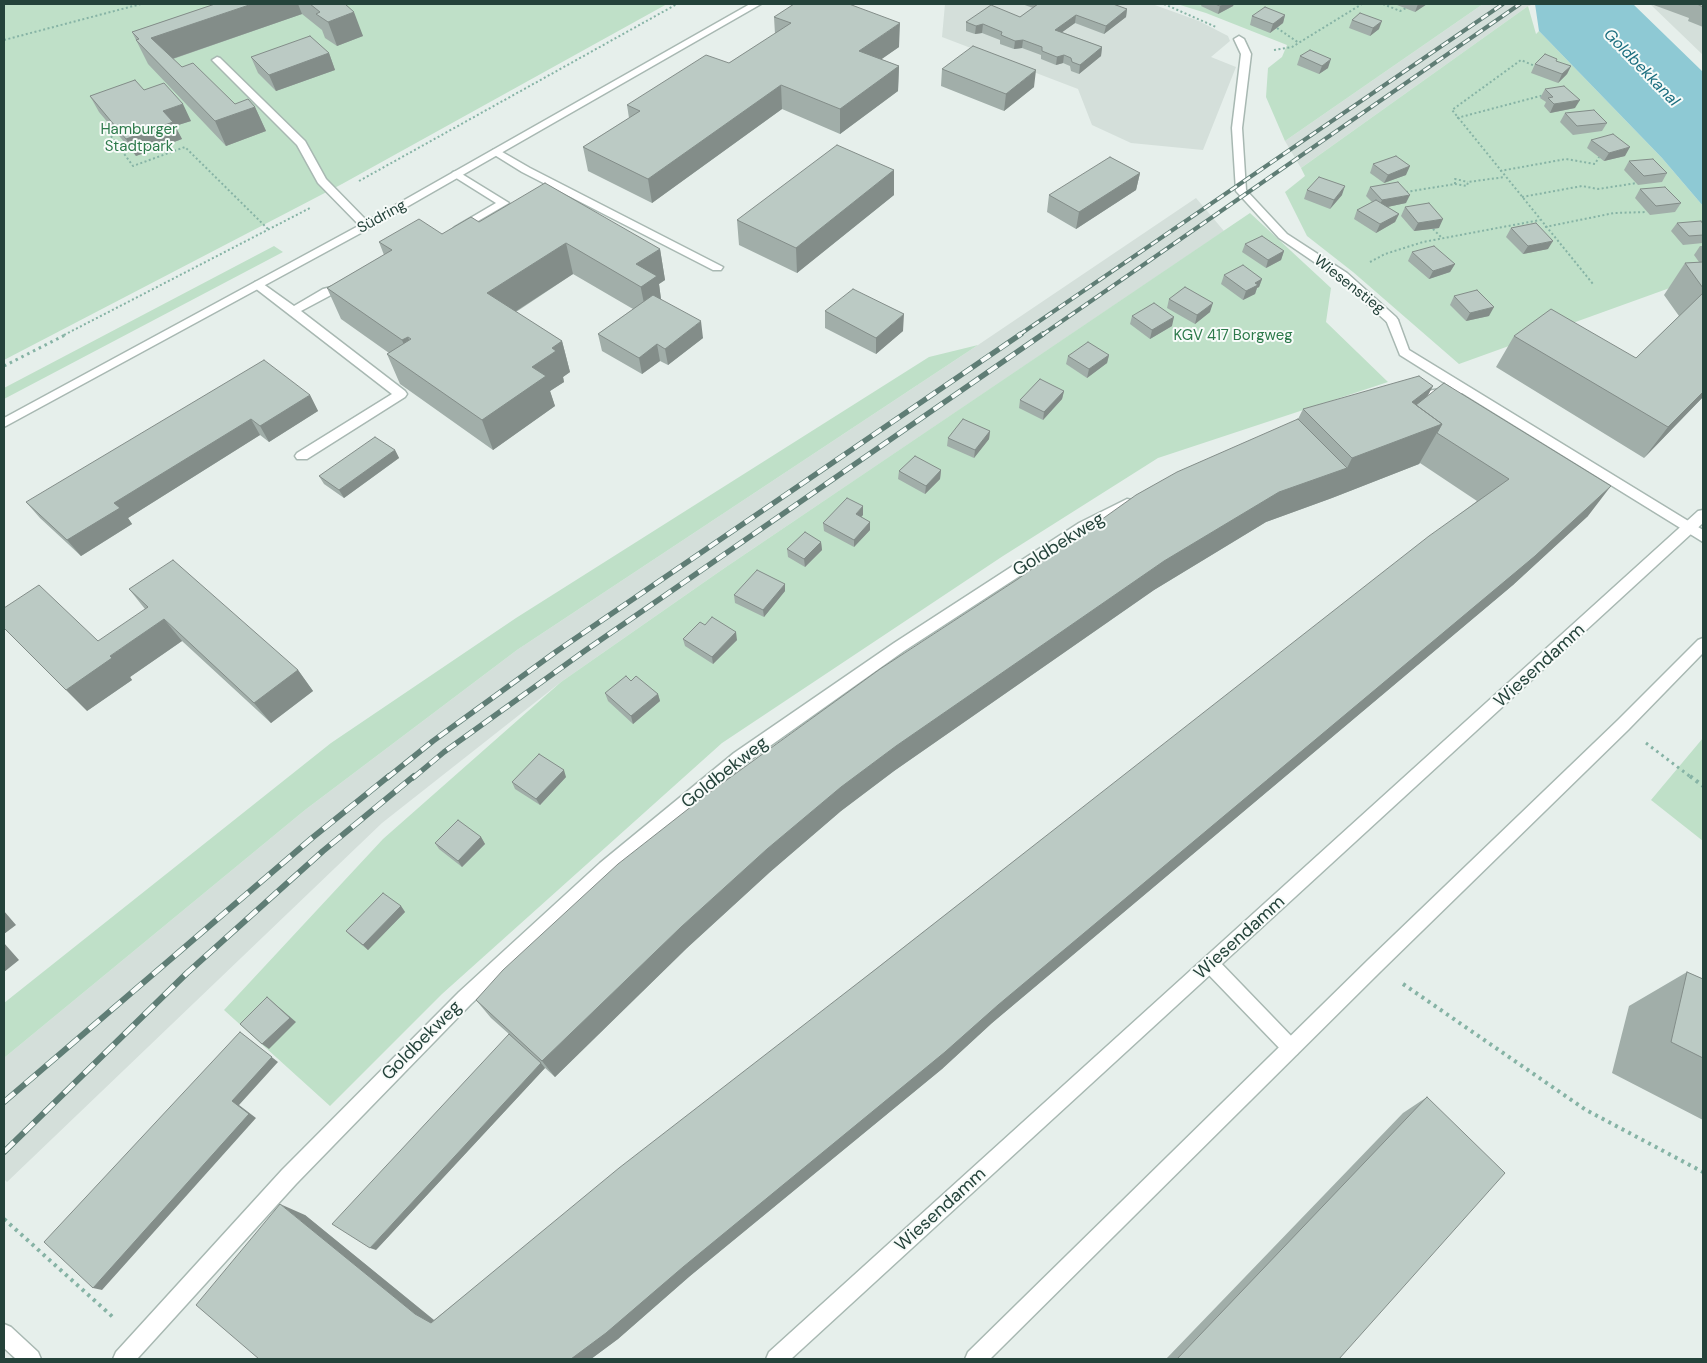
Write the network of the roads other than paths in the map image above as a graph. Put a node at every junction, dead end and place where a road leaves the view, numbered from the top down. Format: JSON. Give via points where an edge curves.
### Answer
{"nodes":[{"id":1,"x":756,"y":4,"type":"edge"},
{"id":2,"x":1239,"y":39,"type":"road end"},
{"id":3,"x":217,"y":60,"type":"dead end"},
{"id":4,"x":498,"y":152,"type":"junction"},
{"id":5,"x":457,"y":174,"type":"junction"},
{"id":6,"x":366,"y":226,"type":"junction"},
{"id":7,"x":453,"y":233,"type":"edge"},
{"id":8,"x":717,"y":266,"type":"dead end"},
{"id":9,"x":359,"y":284,"type":"edge"},
{"id":10,"x":259,"y":285,"type":"junction"},
{"id":11,"x":293,"y":311,"type":"junction"},
{"id":12,"x":1462,"y":389,"type":"junction"},
{"id":13,"x":1395,"y":400,"type":"edge"},
{"id":14,"x":4,"y":423,"type":"edge"},
{"id":15,"x":302,"y":456,"type":"dead end"},
{"id":16,"x":1144,"y":495,"type":"edge"},
{"id":17,"x":1703,"y":516,"type":"edge"},
{"id":18,"x":1697,"y":533,"type":"edge"},
{"id":19,"x":1703,"y":644,"type":"edge"},
{"id":20,"x":1212,"y":964,"type":"junction"},
{"id":21,"x":1291,"y":1048,"type":"junction"},
{"id":22,"x":4,"y":1334,"type":"edge"},
{"id":23,"x":32,"y":1359,"type":"edge"},
{"id":24,"x":123,"y":1359,"type":"edge"},
{"id":25,"x":776,"y":1359,"type":"edge"},
{"id":26,"x":975,"y":1359,"type":"edge"}],
"edges":[{"from":1,"to":4,"type":"street","name":"Südring"},
{"from":2,"to":12,"type":"street","name":"Wiesenstieg","via":[[1246,54],[1237,128],[1241,191],[1282,236],[1343,276],[1392,320],[1404,352]]},
{"from":3,"to":6,"type":"street","via":[[301,143],[322,181]]},
{"from":4,"to":5,"type":"street","name":"Südring"},
{"from":4,"to":8,"type":"street","via":[[526,170]]},
{"from":5,"to":6,"type":"street","name":"Südring"},
{"from":5,"to":7,"type":"street","via":[[504,203]]},
{"from":6,"to":10,"type":"street","name":"Südring"},
{"from":9,"to":11,"type":"street","via":[[326,292]]},
{"from":10,"to":11,"type":"street"},
{"from":10,"to":14,"type":"street","name":"Südring"},
{"from":11,"to":15,"type":"street","via":[[401,394]]},
{"from":12,"to":13,"type":"street"},
{"from":12,"to":18,"type":"street","name":"Wiesenstieg"},
{"from":16,"to":24,"type":"street","name":"Goldbekweg","via":[[1084,528],[900,647],[740,758],[606,868],[451,1012],[289,1177]]},
{"from":17,"to":18,"type":"street","name":"Wiesendamm"},
{"from":18,"to":20,"type":"street","name":"Wiesendamm"},
{"from":19,"to":21,"type":"street"},
{"from":20,"to":21,"type":"street"},
{"from":20,"to":25,"type":"street","name":"Wiesendamm"},
{"from":21,"to":26,"type":"street"},
{"from":22,"to":23,"type":"street"}]}
